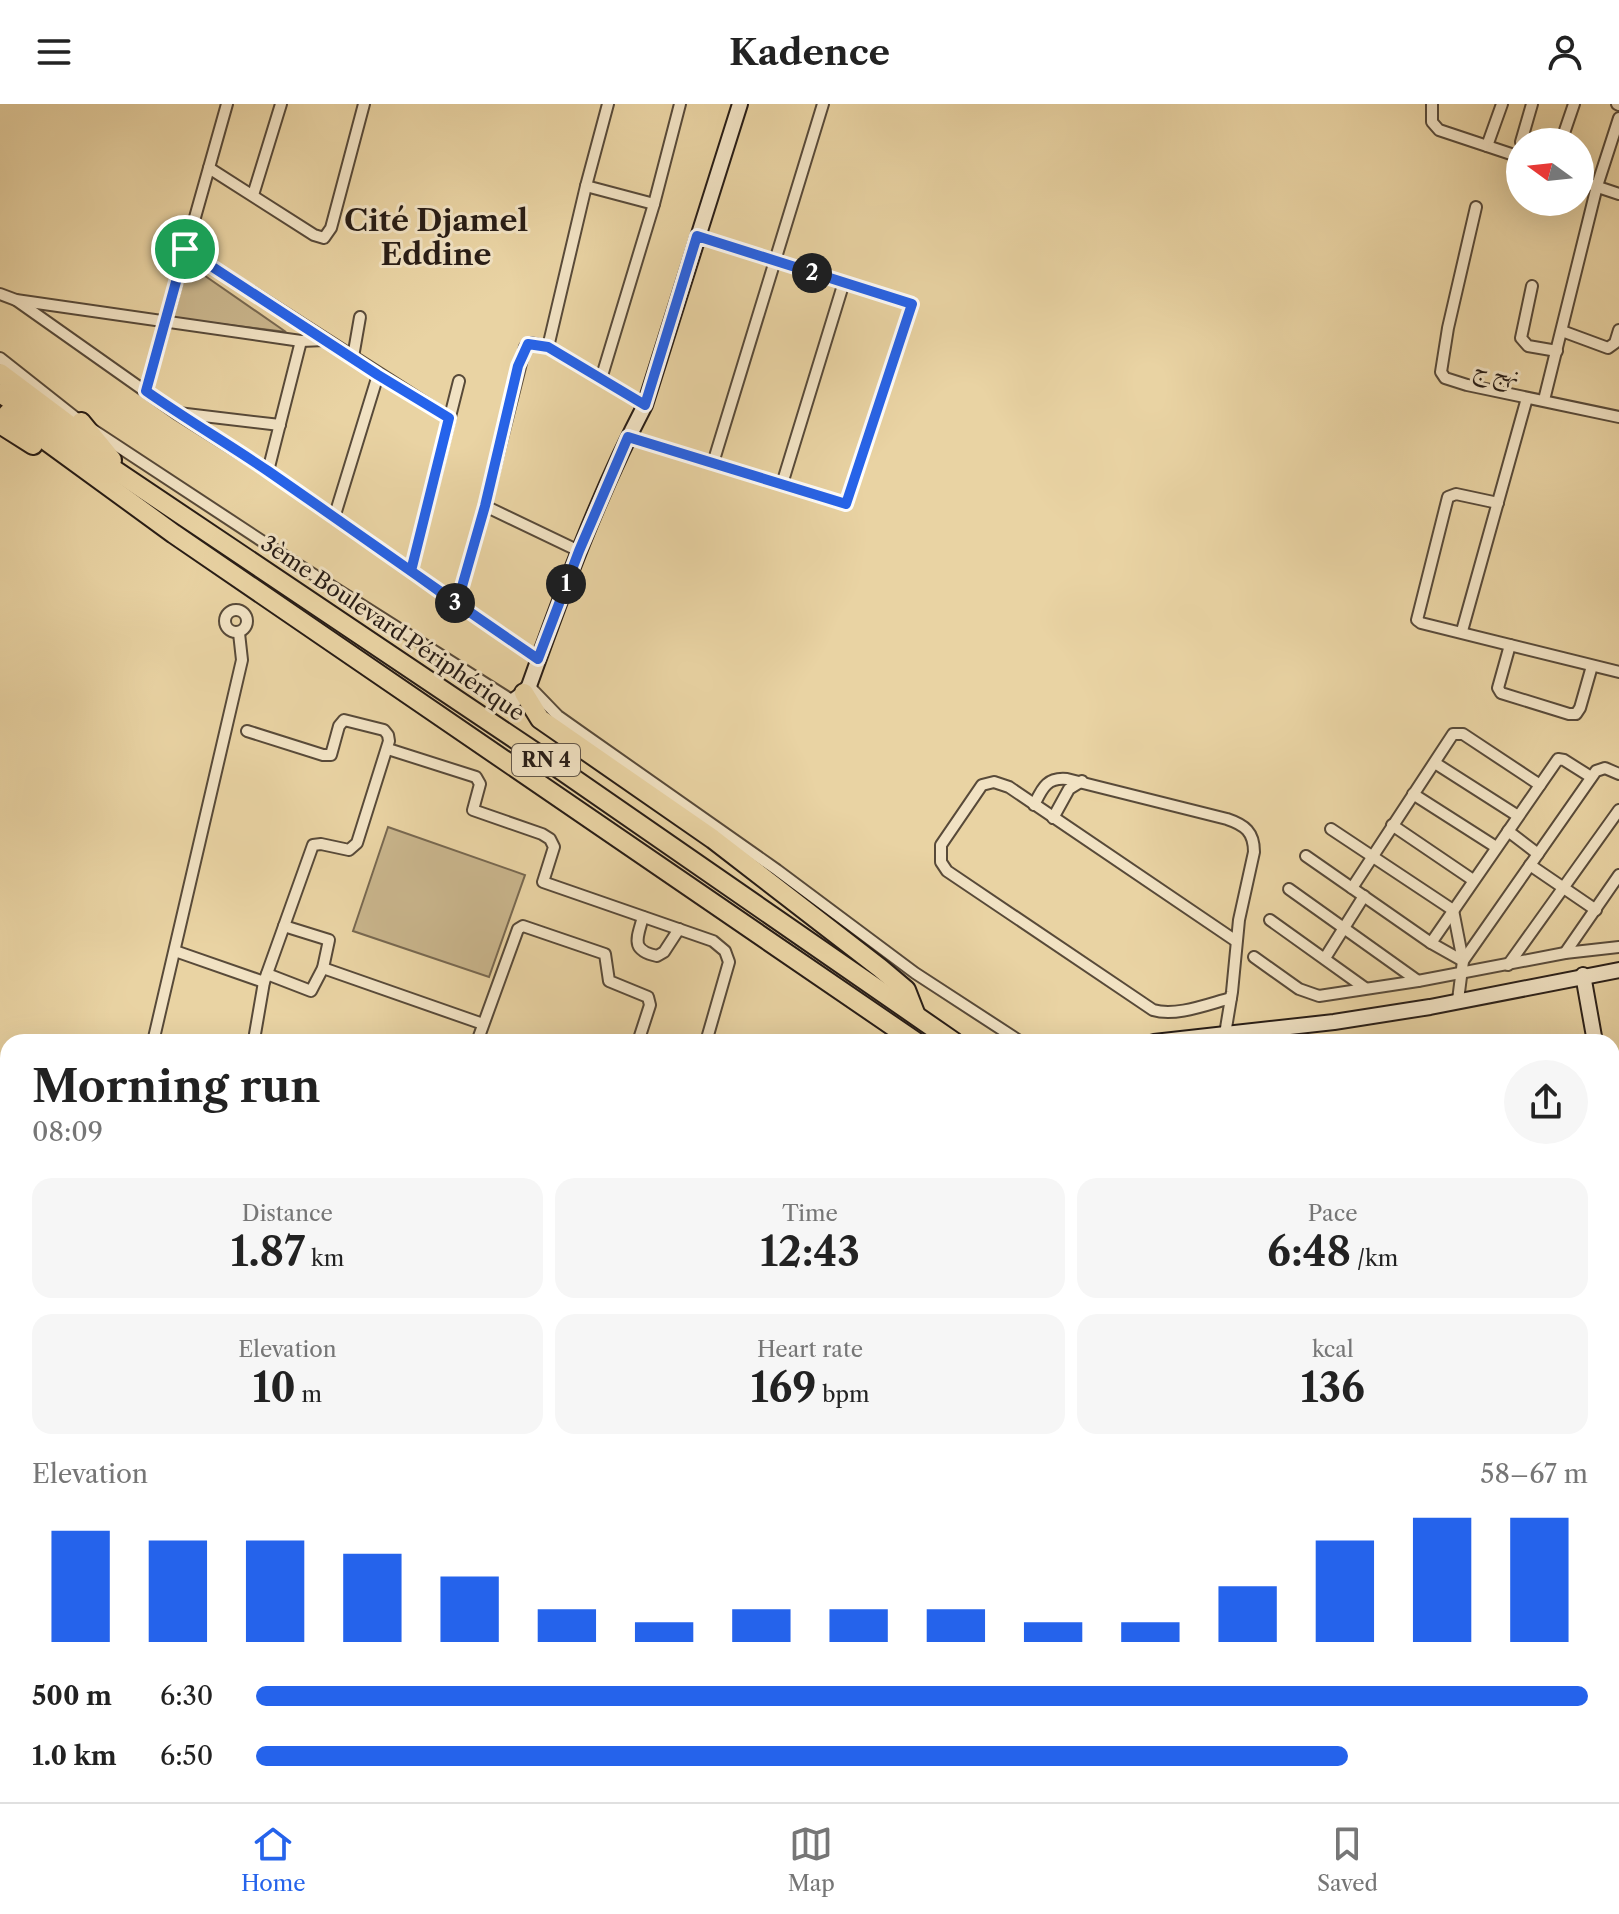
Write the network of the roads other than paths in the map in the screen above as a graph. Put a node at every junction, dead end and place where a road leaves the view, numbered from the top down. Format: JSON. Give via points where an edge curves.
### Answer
{"nodes":[{"id":1,"x":227,"y":104,"type":"edge"},
{"id":2,"x":281,"y":104,"type":"edge"},
{"id":3,"x":364,"y":104,"type":"edge"},
{"id":4,"x":608,"y":104,"type":"edge"},
{"id":5,"x":680,"y":104,"type":"edge"},
{"id":6,"x":740,"y":104,"type":"edge"},
{"id":7,"x":823,"y":104,"type":"edge"},
{"id":8,"x":1432,"y":104,"type":"edge"},
{"id":9,"x":1502,"y":104,"type":"edge"},
{"id":10,"x":1532,"y":104,"type":"edge"},
{"id":11,"x":1574,"y":104,"type":"edge"},
{"id":12,"x":1619,"y":118,"type":"edge"},
{"id":13,"x":1526,"y":128,"type":"edge"},
{"id":14,"x":1566,"y":128,"type":"edge"},
{"id":15,"x":1487,"y":146,"type":"junction"},
{"id":16,"x":1506,"y":149,"type":"edge"},
{"id":17,"x":209,"y":168,"type":"junction"},
{"id":18,"x":1594,"y":185,"type":"edge"},
{"id":19,"x":586,"y":186,"type":"junction"},
{"id":20,"x":1597,"y":186,"type":"junction"},
{"id":21,"x":1619,"y":194,"type":"edge"},
{"id":22,"x":253,"y":195,"type":"junction"},
{"id":23,"x":654,"y":204,"type":"junction"},
{"id":24,"x":1476,"y":207,"type":"dead end"},
{"id":25,"x":697,"y":236,"type":"junction"},
{"id":26,"x":185,"y":249,"type":"junction"},
{"id":27,"x":776,"y":261,"type":"junction"},
{"id":28,"x":844,"y":282,"type":"junction"},
{"id":29,"x":1532,"y":286,"type":"dead end"},
{"id":30,"x":0,"y":294,"type":"edge"},
{"id":31,"x":16,"y":300,"type":"junction"},
{"id":32,"x":360,"y":317,"type":"dead end"},
{"id":33,"x":163,"y":323,"type":"junction"},
{"id":34,"x":1619,"y":330,"type":"edge"},
{"id":35,"x":1562,"y":331,"type":"junction"},
{"id":36,"x":325,"y":340,"type":"junction"},
{"id":37,"x":301,"y":341,"type":"junction"},
{"id":38,"x":548,"y":347,"type":"junction"},
{"id":39,"x":1557,"y":351,"type":"junction"},
{"id":40,"x":353,"y":357,"type":"junction"},
{"id":41,"x":0,"y":358,"type":"edge"},
{"id":42,"x":0,"y":373,"type":"edge"},
{"id":43,"x":378,"y":375,"type":"junction"},
{"id":44,"x":601,"y":379,"type":"junction"},
{"id":45,"x":459,"y":381,"type":"dead end"},
{"id":46,"x":146,"y":391,"type":"junction"},
{"id":47,"x":0,"y":393,"type":"edge"},
{"id":48,"x":1527,"y":398,"type":"junction"},
{"id":49,"x":1544,"y":400,"type":"junction"},
{"id":50,"x":645,"y":405,"type":"junction"},
{"id":51,"x":0,"y":408,"type":"edge"},
{"id":52,"x":176,"y":413,"type":"junction"},
{"id":53,"x":1619,"y":417,"type":"edge"},
{"id":54,"x":449,"y":418,"type":"junction"},
{"id":55,"x":81,"y":422,"type":"junction"},
{"id":56,"x":0,"y":424,"type":"edge"},
{"id":57,"x":280,"y":425,"type":"junction"},
{"id":58,"x":628,"y":437,"type":"junction"},
{"id":59,"x":112,"y":460,"type":"junction"},
{"id":60,"x":713,"y":463,"type":"junction"},
{"id":61,"x":268,"y":471,"type":"junction"},
{"id":62,"x":135,"y":484,"type":"junction"},
{"id":63,"x":782,"y":484,"type":"junction"},
{"id":64,"x":1498,"y":503,"type":"junction"},
{"id":65,"x":485,"y":506,"type":"junction"},
{"id":66,"x":334,"y":518,"type":"junction"},
{"id":67,"x":174,"y":534,"type":"junction"},
{"id":68,"x":579,"y":551,"type":"junction"},
{"id":69,"x":411,"y":571,"type":"junction"},
{"id":70,"x":457,"y":604,"type":"junction"},
{"id":71,"x":1462,"y":631,"type":"junction"},
{"id":72,"x":239,"y":633,"type":"dead end"},
{"id":73,"x":1510,"y":645,"type":"junction"},
{"id":74,"x":538,"y":659,"type":"junction"},
{"id":75,"x":1592,"y":666,"type":"junction"},
{"id":76,"x":1619,"y":672,"type":"edge"},
{"id":77,"x":522,"y":693,"type":"junction"},
{"id":78,"x":247,"y":731,"type":"dead end"},
{"id":79,"x":388,"y":749,"type":"junction"},
{"id":80,"x":1435,"y":763,"type":"junction"},
{"id":81,"x":1619,"y":774,"type":"edge"},
{"id":82,"x":1591,"y":777,"type":"junction"},
{"id":83,"x":1082,"y":781,"type":"junction"},
{"id":84,"x":1540,"y":785,"type":"junction"},
{"id":85,"x":1413,"y":794,"type":"junction"},
{"id":86,"x":1034,"y":805,"type":"junction"},
{"id":87,"x":1619,"y":810,"type":"edge"},
{"id":88,"x":1518,"y":816,"type":"junction"},
{"id":89,"x":1053,"y":818,"type":"junction"},
{"id":90,"x":1392,"y":825,"type":"junction"},
{"id":91,"x":1331,"y":829,"type":"dead end"},
{"id":92,"x":1508,"y":831,"type":"junction"},
{"id":93,"x":1496,"y":847,"type":"junction"},
{"id":94,"x":1538,"y":854,"type":"junction"},
{"id":95,"x":1306,"y":856,"type":"dead end"},
{"id":96,"x":1372,"y":856,"type":"junction"},
{"id":97,"x":1530,"y":865,"type":"junction"},
{"id":98,"x":1619,"y":875,"type":"edge"},
{"id":99,"x":1473,"y":880,"type":"junction"},
{"id":100,"x":1564,"y":887,"type":"junction"},
{"id":101,"x":1352,"y":888,"type":"junction"},
{"id":102,"x":1289,"y":889,"type":"dead end"},
{"id":103,"x":1364,"y":896,"type":"junction"},
{"id":104,"x":1453,"y":910,"type":"junction"},
{"id":105,"x":1596,"y":910,"type":"junction"},
{"id":106,"x":643,"y":917,"type":"junction"},
{"id":107,"x":1270,"y":920,"type":"dead end"},
{"id":108,"x":284,"y":926,"type":"junction"},
{"id":109,"x":1344,"y":928,"type":"junction"},
{"id":110,"x":679,"y":929,"type":"junction"},
{"id":111,"x":1236,"y":941,"type":"junction"},
{"id":112,"x":1431,"y":943,"type":"junction"},
{"id":113,"x":1618,"y":946,"type":"edge"},
{"id":114,"x":175,"y":951,"type":"junction"},
{"id":115,"x":1565,"y":953,"type":"junction"},
{"id":116,"x":1254,"y":957,"type":"dead end"},
{"id":117,"x":1325,"y":958,"type":"junction"},
{"id":118,"x":1508,"y":965,"type":"junction"},
{"id":119,"x":1463,"y":966,"type":"junction"},
{"id":120,"x":323,"y":968,"type":"junction"},
{"id":121,"x":1619,"y":970,"type":"edge"},
{"id":122,"x":1583,"y":975,"type":"junction"},
{"id":123,"x":265,"y":978,"type":"junction"},
{"id":124,"x":1418,"y":981,"type":"junction"},
{"id":125,"x":1365,"y":988,"type":"junction"},
{"id":126,"x":1231,"y":998,"type":"junction"},
{"id":127,"x":1458,"y":1000,"type":"junction"},
{"id":128,"x":915,"y":1013,"type":"junction"},
{"id":129,"x":483,"y":1024,"type":"junction"},
{"id":130,"x":155,"y":1034,"type":"edge"},
{"id":131,"x":255,"y":1034,"type":"edge"},
{"id":132,"x":480,"y":1034,"type":"edge"},
{"id":133,"x":641,"y":1034,"type":"edge"},
{"id":134,"x":708,"y":1034,"type":"edge"},
{"id":135,"x":904,"y":1034,"type":"edge"},
{"id":136,"x":943,"y":1034,"type":"edge"},
{"id":137,"x":1009,"y":1034,"type":"edge"},
{"id":138,"x":1225,"y":1034,"type":"joint"},
{"id":139,"x":1594,"y":1034,"type":"edge"}],
"edges":[{"from":1,"to":17,"type":"street"},
{"from":2,"to":22,"type":"street"},
{"from":3,"to":22,"type":"street","via":[[324,238]]},
{"from":4,"to":19,"type":"street"},
{"from":5,"to":23,"type":"street"},
{"from":6,"to":25,"type":"street"},
{"from":7,"to":27,"type":"street"},
{"from":8,"to":15,"type":"street","via":[[1435,128]]},
{"from":9,"to":15,"type":"street"},
{"from":10,"to":13,"type":"street"},
{"from":11,"to":14,"type":"street"},
{"from":12,"to":20,"type":"street"},
{"from":15,"to":16,"type":"street"},
{"from":17,"to":22,"type":"street"},
{"from":17,"to":26,"type":"street"},
{"from":18,"to":20,"type":"street"},
{"from":19,"to":23,"type":"street"},
{"from":19,"to":38,"type":"street"},
{"from":20,"to":21,"type":"street"},
{"from":20,"to":35,"type":"street"},
{"from":23,"to":44,"type":"street"},
{"from":24,"to":48,"type":"street","name":"نهج ج","via":[[1441,372],[1460,383]]},
{"from":25,"to":27,"type":"street"},
{"from":25,"to":50,"type":"street"},
{"from":26,"to":33,"type":"street"},
{"from":26,"to":36,"type":"street"},
{"from":27,"to":28,"type":"street"},
{"from":27,"to":60,"type":"street"},
{"from":28,"to":63,"type":"street"},
{"from":28,"to":63,"type":"street","via":[[912,304],[846,504]]},
{"from":29,"to":39,"type":"street","via":[[1521,338],[1528,346]]},
{"from":30,"to":31,"type":"street"},
{"from":31,"to":33,"type":"street"},
{"from":31,"to":46,"type":"street"},
{"from":32,"to":40,"type":"street"},
{"from":33,"to":37,"type":"street"},
{"from":33,"to":46,"type":"street"},
{"from":34,"to":35,"type":"street","via":[[1608,348]]},
{"from":35,"to":39,"type":"street"},
{"from":36,"to":37,"type":"street"},
{"from":36,"to":40,"type":"street"},
{"from":37,"to":57,"type":"street"},
{"from":38,"to":44,"type":"street"},
{"from":38,"to":65,"type":"street","via":[[531,343],[523,349]]},
{"from":39,"to":49,"type":"street"},
{"from":40,"to":43,"type":"street"},
{"from":41,"to":55,"type":"street"},
{"from":42,"to":59,"type":"highway","number":"RN 4"},
{"from":43,"to":54,"type":"street"},
{"from":43,"to":66,"type":"street"},
{"from":44,"to":50,"type":"street"},
{"from":45,"to":54,"type":"street"},
{"from":46,"to":52,"type":"street"},
{"from":47,"to":62,"type":"highway","name":"3ème Boulevard Périphérique","number":"RN 4"},
{"from":48,"to":49,"type":"street","name":"نهج ج"},
{"from":48,"to":64,"type":"street"},
{"from":49,"to":53,"type":"street","name":"نهج ج"},
{"from":50,"to":58,"type":"street"},
{"from":51,"to":67,"type":"highway","name":"3ème Boulevard Périphérique","number":"RN 4"},
{"from":52,"to":57,"type":"street"},
{"from":52,"to":61,"type":"street"},
{"from":54,"to":69,"type":"street"},
{"from":55,"to":59,"type":"highway"},
{"from":55,"to":77,"type":"street","via":[[300,566]]},
{"from":56,"to":67,"type":"highway","number":"RN 4"},
{"from":57,"to":61,"type":"street"},
{"from":58,"to":60,"type":"street"},
{"from":58,"to":68,"type":"street"},
{"from":59,"to":62,"type":"highway","number":"RN 4"},
{"from":60,"to":63,"type":"street"},
{"from":61,"to":66,"type":"street"},
{"from":62,"to":128,"type":"highway","name":"3ème Boulevard Périphérique","number":"RN 4"},
{"from":64,"to":71,"type":"street"},
{"from":64,"to":71,"type":"street","via":[[1456,494],[1447,500],[1417,620]]},
{"from":65,"to":68,"type":"street"},
{"from":65,"to":70,"type":"street"},
{"from":66,"to":69,"type":"street"},
{"from":67,"to":135,"type":"highway","name":"3ème Boulevard Périphérique","number":"RN 4"},
{"from":68,"to":74,"type":"street"},
{"from":69,"to":70,"type":"street"},
{"from":70,"to":74,"type":"street"},
{"from":71,"to":73,"type":"street"},
{"from":72,"to":114,"type":"street","via":[[242,660]]},
{"from":73,"to":75,"type":"street"},
{"from":73,"to":75,"type":"street","via":[[1501,693],[1569,714],[1580,708]]},
{"from":74,"to":77,"type":"street"},
{"from":75,"to":76,"type":"street"},
{"from":77,"to":128,"type":"highway","via":[[540,719],[824,923],[906,990]]},
{"from":77,"to":137,"type":"street"},
{"from":78,"to":79,"type":"street","via":[[331,755],[339,726],[353,720],[384,730]]},
{"from":79,"to":106,"type":"street","via":[[476,777],[480,784],[473,810],[550,839],[554,847],[543,882]]},
{"from":79,"to":108,"type":"street","via":[[357,843],[349,850],[313,845]]},
{"from":80,"to":84,"type":"street","via":[[1458,733]]},
{"from":80,"to":85,"type":"street"},
{"from":80,"to":88,"type":"street"},
{"from":81,"to":82,"type":"street","via":[[1601,768]]},
{"from":82,"to":84,"type":"street","via":[[1559,758]]},
{"from":82,"to":94,"type":"street"},
{"from":83,"to":86,"type":"street","via":[[1049,780]]},
{"from":83,"to":89,"type":"street","via":[[1069,789]]},
{"from":83,"to":111,"type":"street","via":[[1227,819],[1250,831],[1254,852]]},
{"from":84,"to":88,"type":"street"},
{"from":85,"to":90,"type":"street"},
{"from":85,"to":93,"type":"street"},
{"from":86,"to":89,"type":"street"},
{"from":86,"to":126,"type":"street","via":[[1009,787],[982,785],[941,845],[947,871],[1153,1010],[1164,1013]]},
{"from":87,"to":100,"type":"street"},
{"from":88,"to":92,"type":"street"},
{"from":89,"to":111,"type":"street"},
{"from":90,"to":96,"type":"street"},
{"from":90,"to":99,"type":"street"},
{"from":91,"to":96,"type":"street"},
{"from":92,"to":93,"type":"street"},
{"from":92,"to":94,"type":"street"},
{"from":93,"to":99,"type":"street"},
{"from":94,"to":97,"type":"street"},
{"from":95,"to":101,"type":"street"},
{"from":96,"to":101,"type":"street"},
{"from":96,"to":104,"type":"street"},
{"from":97,"to":100,"type":"street"},
{"from":97,"to":119,"type":"street"},
{"from":98,"to":105,"type":"street"},
{"from":99,"to":104,"type":"street"},
{"from":100,"to":105,"type":"street"},
{"from":100,"to":118,"type":"street"},
{"from":101,"to":103,"type":"street"},
{"from":102,"to":109,"type":"street"},
{"from":103,"to":109,"type":"street"},
{"from":103,"to":112,"type":"street"},
{"from":104,"to":112,"type":"street"},
{"from":104,"to":119,"type":"street"},
{"from":105,"to":115,"type":"street"},
{"from":106,"to":110,"type":"street"},
{"from":106,"to":110,"type":"street","via":[[637,941],[644,953],[664,952]]},
{"from":107,"to":117,"type":"street"},
{"from":108,"to":120,"type":"street","via":[[327,937]]},
{"from":108,"to":123,"type":"street"},
{"from":109,"to":117,"type":"street"},
{"from":109,"to":124,"type":"street"},
{"from":110,"to":134,"type":"street","via":[[713,941],[729,962]]},
{"from":111,"to":126,"type":"street"},
{"from":112,"to":119,"type":"street"},
{"from":113,"to":115,"type":"street"},
{"from":114,"to":123,"type":"street"},
{"from":114,"to":130,"type":"street"},
{"from":115,"to":118,"type":"street"},
{"from":116,"to":125,"type":"street","via":[[1310,994]]},
{"from":117,"to":125,"type":"street"},
{"from":118,"to":119,"type":"street"},
{"from":119,"to":124,"type":"street"},
{"from":119,"to":127,"type":"street"},
{"from":120,"to":123,"type":"street","via":[[311,991]]},
{"from":120,"to":129,"type":"street"},
{"from":121,"to":122,"type":"street"},
{"from":122,"to":127,"type":"street"},
{"from":122,"to":139,"type":"street"},
{"from":123,"to":131,"type":"street"},
{"from":124,"to":125,"type":"street"},
{"from":126,"to":138,"type":"street"},
{"from":127,"to":138,"type":"street"},
{"from":128,"to":136,"type":"highway","name":"3ème Boulevard Périphérique","number":"RN 4"},
{"from":129,"to":132,"type":"street"},
{"from":129,"to":133,"type":"street","via":[[523,926],[605,954],[609,981],[648,997]]}]}
